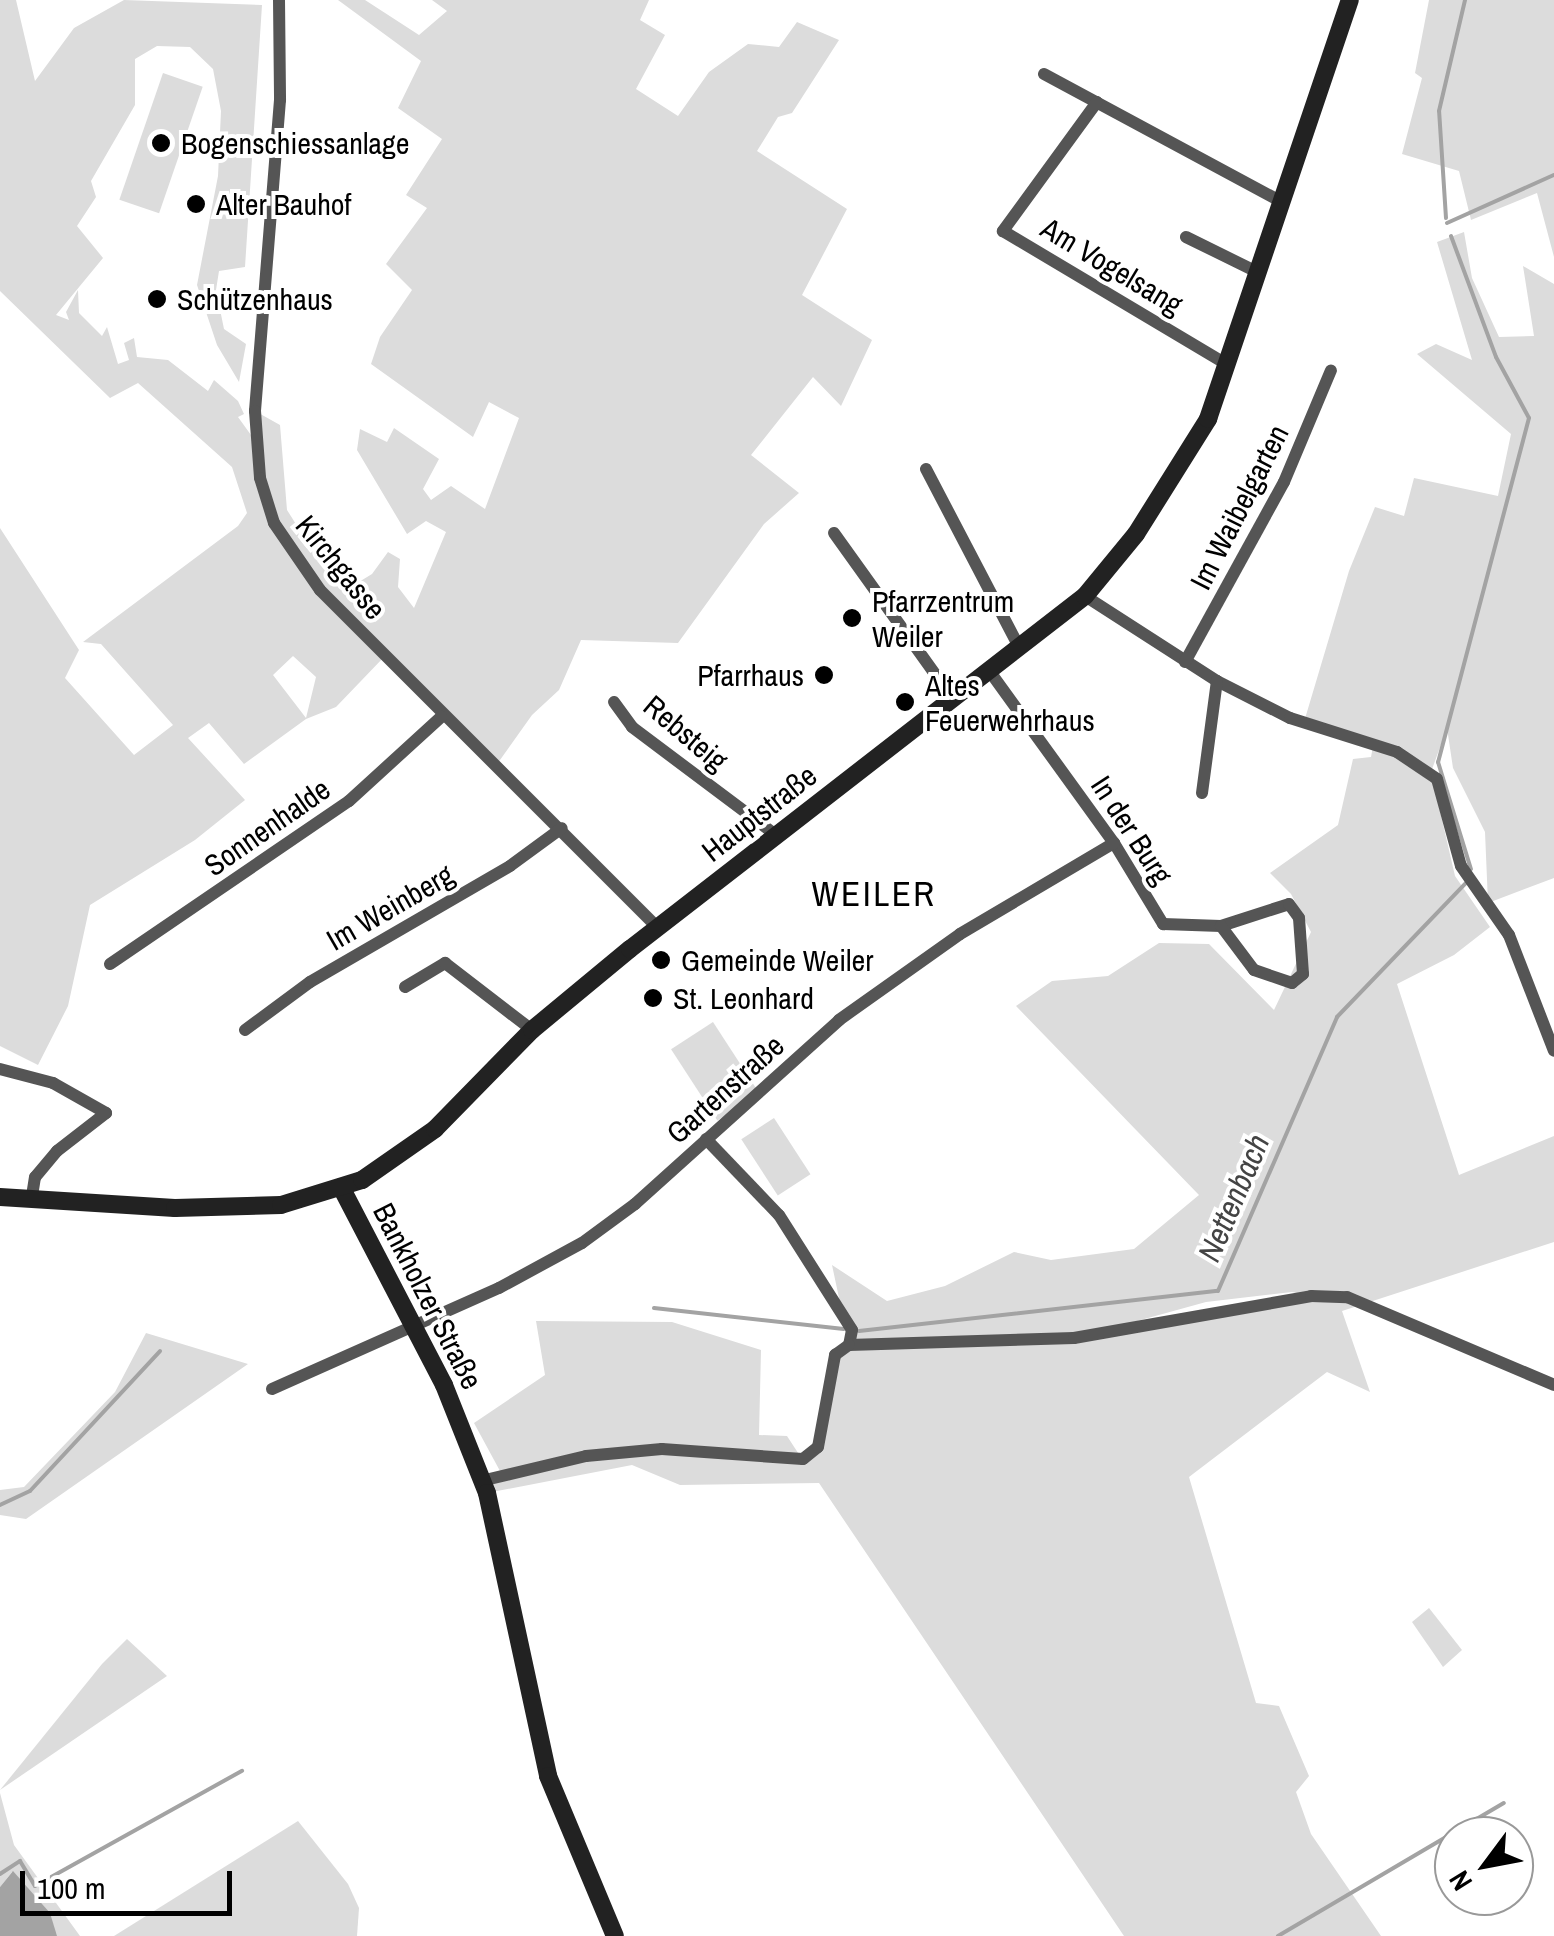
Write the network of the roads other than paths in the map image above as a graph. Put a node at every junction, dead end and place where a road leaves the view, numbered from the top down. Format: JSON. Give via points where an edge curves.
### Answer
{"nodes":[{"id":1,"x":279,"y":0,"type":"edge"},
{"id":2,"x":1350,"y":0,"type":"edge"},
{"id":3,"x":1044,"y":74,"type":"dead end"},
{"id":4,"x":1097,"y":102,"type":"junction"},
{"id":5,"x":1280,"y":202,"type":"junction"},
{"id":6,"x":1186,"y":237,"type":"dead end"},
{"id":7,"x":1257,"y":272,"type":"junction"},
{"id":8,"x":1228,"y":365,"type":"junction"},
{"id":9,"x":1331,"y":370,"type":"dead end"},
{"id":10,"x":926,"y":469,"type":"dead end"},
{"id":11,"x":834,"y":532,"type":"dead end"},
{"id":12,"x":1085,"y":596,"type":"junction"},
{"id":13,"x":1019,"y":646,"type":"junction"},
{"id":14,"x":1185,"y":662,"type":"junction"},
{"id":15,"x":988,"y":669,"type":"junction"},
{"id":16,"x":1218,"y":681,"type":"junction"},
{"id":17,"x":950,"y":695,"type":"junction"},
{"id":18,"x":614,"y":702,"type":"dead end"},
{"id":19,"x":441,"y":717,"type":"junction"},
{"id":20,"x":1202,"y":793,"type":"dead end"},
{"id":21,"x":562,"y":828,"type":"junction"},
{"id":22,"x":776,"y":836,"type":"junction"},
{"id":23,"x":1114,"y":843,"type":"junction"},
{"id":24,"x":1221,"y":926,"type":"junction"},
{"id":25,"x":658,"y":928,"type":"junction"},
{"id":26,"x":110,"y":964,"type":"dead end"},
{"id":27,"x":405,"y":987,"type":"dead end"},
{"id":28,"x":245,"y":1030,"type":"dead end"},
{"id":29,"x":532,"y":1030,"type":"junction"},
{"id":30,"x":1554,"y":1051,"type":"edge"},
{"id":31,"x":0,"y":1068,"type":"edge"},
{"id":32,"x":706,"y":1139,"type":"junction"},
{"id":33,"x":342,"y":1187,"type":"junction"},
{"id":34,"x":0,"y":1197,"type":"edge"},
{"id":35,"x":31,"y":1201,"type":"junction"},
{"id":36,"x":412,"y":1323,"type":"junction"},
{"id":37,"x":849,"y":1345,"type":"junction"},
{"id":38,"x":1554,"y":1385,"type":"edge"},
{"id":39,"x":272,"y":1388,"type":"dead end"},
{"id":40,"x":481,"y":1481,"type":"junction"},
{"id":41,"x":614,"y":1936,"type":"edge"}],
"edges":[{"from":1,"to":19,"type":"street","name":"Kirchgasse","via":[[280,100],[255,411],[260,478],[274,524],[320,590]]},
{"from":2,"to":5,"type":"street","name":"Hauptstraße"},
{"from":3,"to":4,"type":"street"},
{"from":4,"to":5,"type":"street"},
{"from":4,"to":8,"type":"street","name":"Am Vogelsang","via":[[1003,230]]},
{"from":5,"to":7,"type":"street","name":"Hauptstraße"},
{"from":6,"to":7,"type":"street"},
{"from":7,"to":8,"type":"street","name":"Hauptstraße"},
{"from":8,"to":12,"type":"street","name":"Hauptstraße","via":[[1208,419],[1175,474]]},
{"from":9,"to":14,"type":"street","name":"Im Waibelgarten","via":[[1284,482]]},
{"from":10,"to":13,"type":"street"},
{"from":11,"to":17,"type":"street"},
{"from":12,"to":13,"type":"street","name":"Hauptstraße"},
{"from":12,"to":14,"type":"street"},
{"from":13,"to":15,"type":"street","name":"Hauptstraße"},
{"from":14,"to":16,"type":"street"},
{"from":15,"to":17,"type":"street","name":"Hauptstraße"},
{"from":15,"to":23,"type":"street","name":"In der Burg"},
{"from":16,"to":20,"type":"street"},
{"from":16,"to":30,"type":"street","via":[[1290,718],[1397,752],[1437,779],[1461,866],[1509,936]]},
{"from":17,"to":22,"type":"street","name":"Hauptstraße"},
{"from":18,"to":22,"type":"street","name":"Rebsteig","via":[[632,727]]},
{"from":19,"to":21,"type":"street","name":"Kirchgasse"},
{"from":19,"to":26,"type":"street","name":"Sonnenhalde","via":[[349,801]]},
{"from":21,"to":25,"type":"street","name":"Kirchgasse"},
{"from":21,"to":28,"type":"street","name":"Im Weinberg","via":[[510,866],[310,982]]},
{"from":22,"to":25,"type":"street","name":"Hauptstraße"},
{"from":23,"to":24,"type":"street","name":"In der Burg","via":[[1163,924]]},
{"from":23,"to":32,"type":"street","name":"Gartenstraße","via":[[902,973]]},
{"from":24,"to":24,"type":"street","name":"In der Burg","via":[[1254,970],[1292,983],[1302,974],[1299,918],[1289,904]]},
{"from":25,"to":29,"type":"street","name":"Hauptstraße"},
{"from":27,"to":29,"type":"street","via":[[446,963]]},
{"from":29,"to":33,"type":"street","name":"Hauptstraße","via":[[435,1129]]},
{"from":31,"to":35,"type":"street","via":[[54,1082],[106,1113],[35,1177]]},
{"from":32,"to":36,"type":"street","name":"Gartenstraße","via":[[582,1243],[499,1288]]},
{"from":32,"to":37,"type":"street","via":[[779,1214],[852,1330]]},
{"from":33,"to":35,"type":"street","name":"Hauptstraße","via":[[281,1205]]},
{"from":33,"to":36,"type":"street","name":"Bankholzer Straße"},
{"from":34,"to":35,"type":"street","name":"Hauptstraße"},
{"from":36,"to":39,"type":"street","name":"Gartenstraße"},
{"from":36,"to":40,"type":"street","name":"Bankholzer Straße"},
{"from":37,"to":38,"type":"street","via":[[1074,1338],[1310,1296],[1347,1297]]},
{"from":37,"to":40,"type":"street","via":[[835,1355],[818,1448],[803,1459],[662,1449],[586,1456]]},
{"from":40,"to":41,"type":"street","name":"Bankholzer Straße","via":[[548,1776]]}]}
